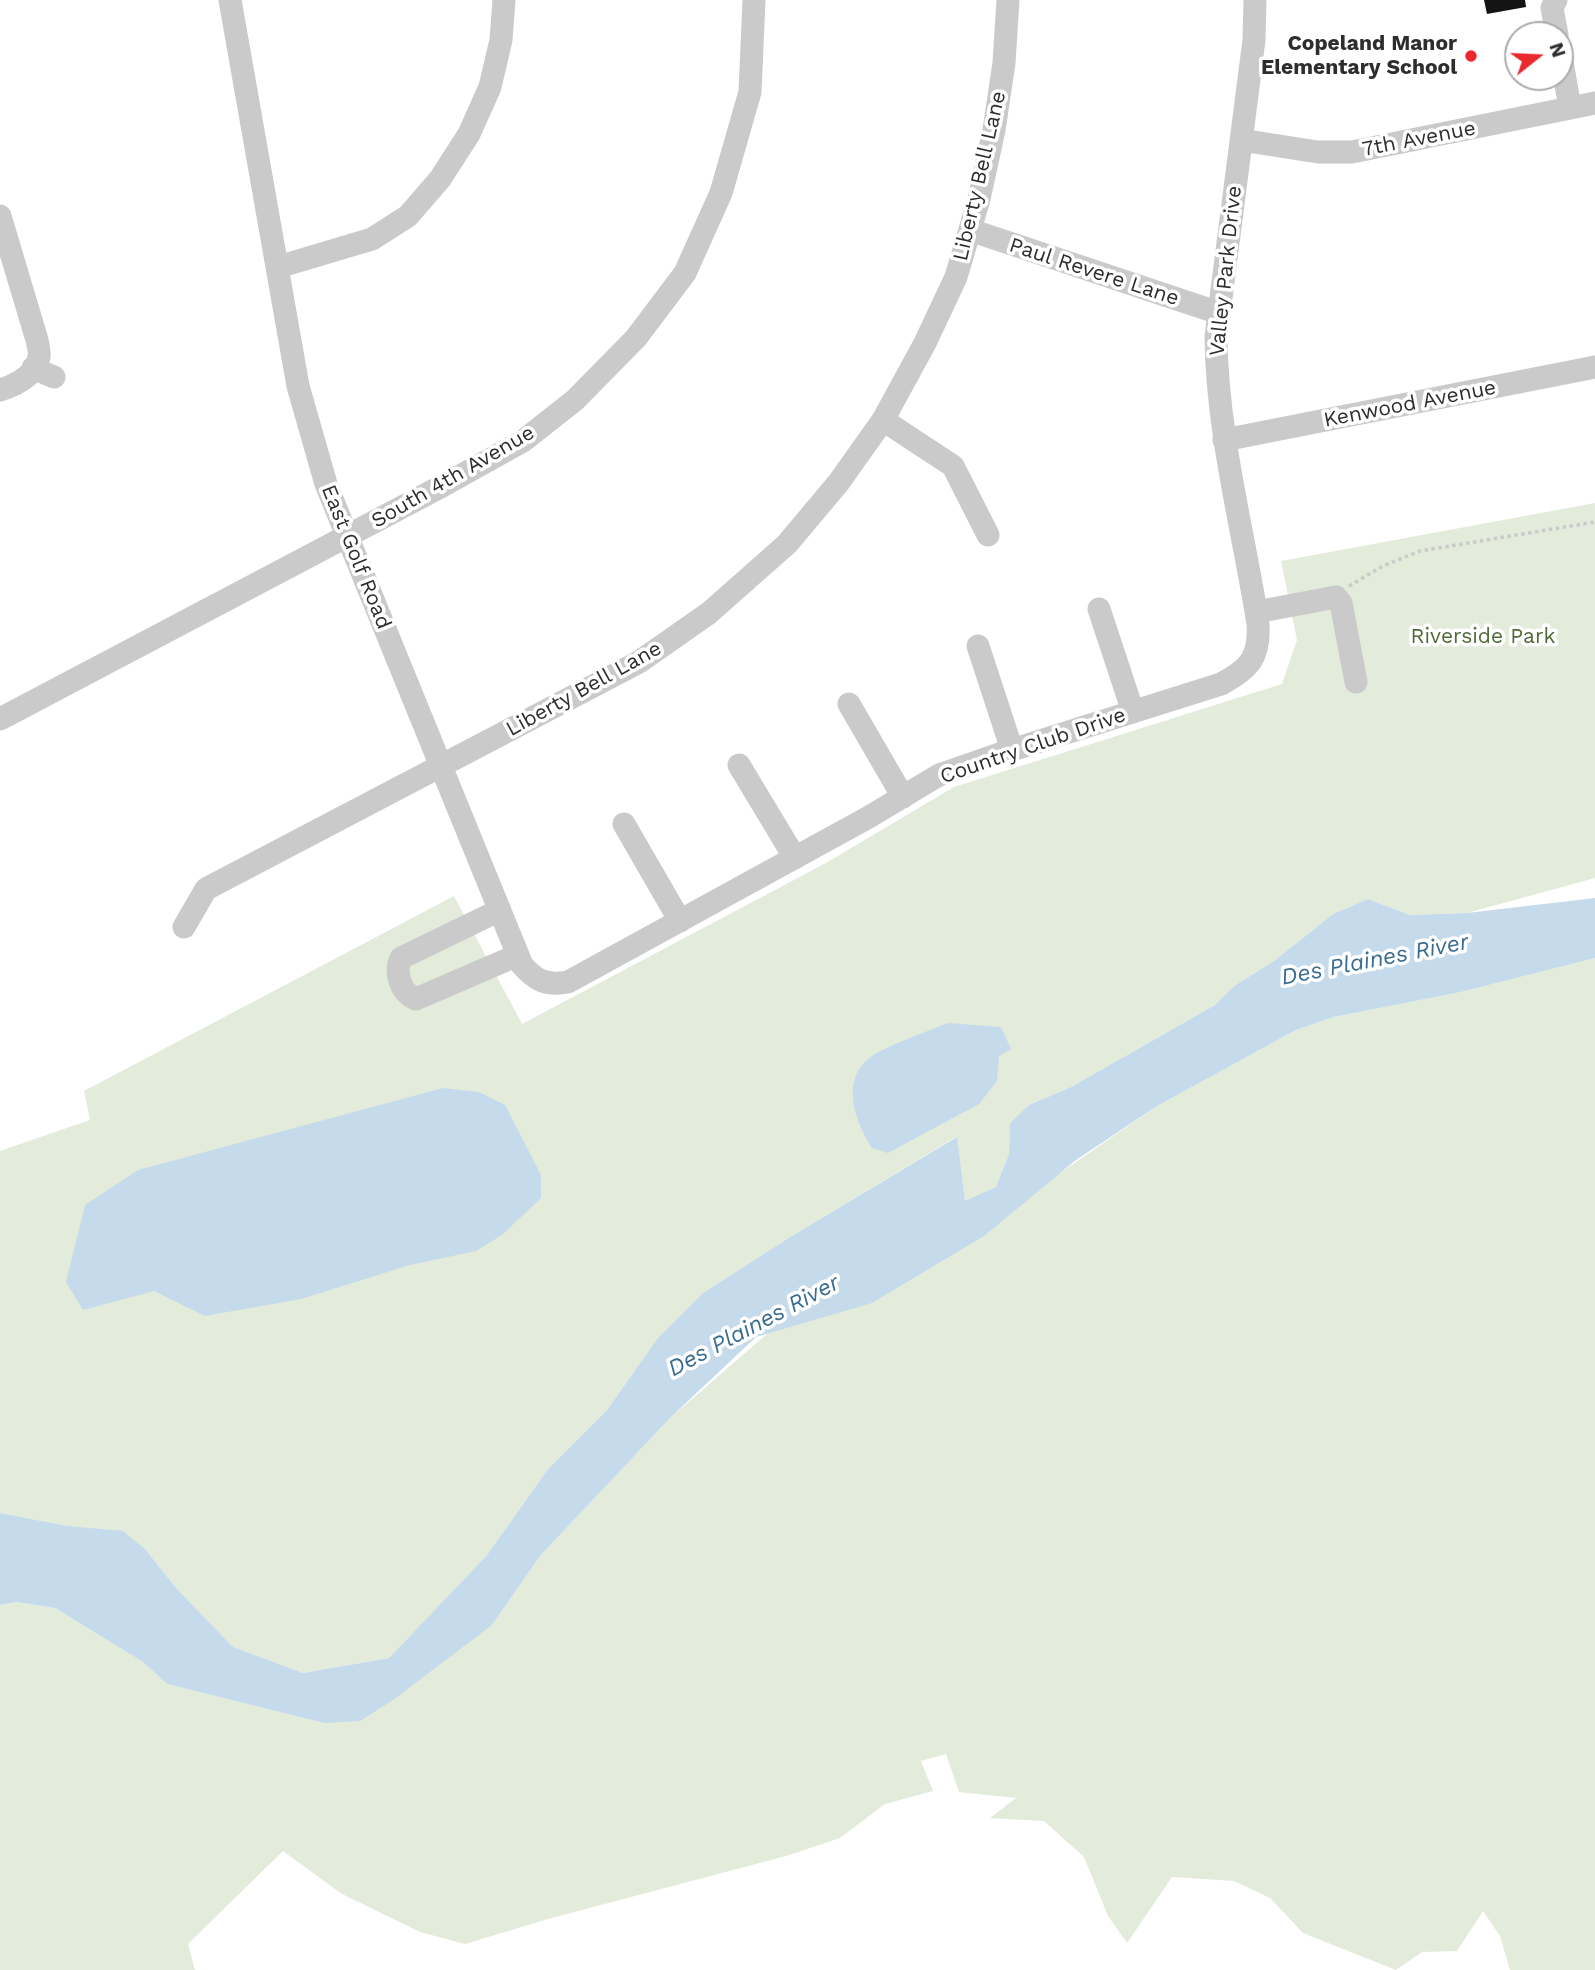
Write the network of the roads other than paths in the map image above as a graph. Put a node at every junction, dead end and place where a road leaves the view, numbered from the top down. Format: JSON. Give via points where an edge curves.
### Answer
{"nodes":[{"id":1,"x":230,"y":0,"type":"edge"},
{"id":2,"x":504,"y":0,"type":"edge"},
{"id":3,"x":754,"y":0,"type":"edge"},
{"id":4,"x":1008,"y":0,"type":"edge"},
{"id":5,"x":1255,"y":0,"type":"edge"},
{"id":6,"x":1556,"y":0,"type":"edge"},
{"id":7,"x":1554,"y":21,"type":"edge"},
{"id":8,"x":1567,"y":91,"type":"edge"},
{"id":9,"x":1595,"y":103,"type":"edge"},
{"id":10,"x":1570,"y":108,"type":"junction"},
{"id":11,"x":1241,"y":141,"type":"junction"},
{"id":12,"x":0,"y":216,"type":"edge"},
{"id":13,"x":970,"y":230,"type":"junction"},
{"id":14,"x":278,"y":267,"type":"junction"},
{"id":15,"x":1219,"y":313,"type":"junction"},
{"id":16,"x":1595,"y":367,"type":"edge"},
{"id":17,"x":0,"y":390,"type":"edge"},
{"id":18,"x":883,"y":420,"type":"junction"},
{"id":19,"x":1224,"y":440,"type":"junction"},
{"id":20,"x":347,"y":536,"type":"junction"},
{"id":21,"x":988,"y":536,"type":"dead end"},
{"id":22,"x":1100,"y":609,"type":"dead end"},
{"id":23,"x":1257,"y":618,"type":"junction"},
{"id":24,"x":978,"y":646,"type":"dead end"},
{"id":25,"x":1356,"y":682,"type":"dead end"},
{"id":26,"x":849,"y":704,"type":"dead end"},
{"id":27,"x":1133,"y":712,"type":"junction"},
{"id":28,"x":0,"y":719,"type":"edge"},
{"id":29,"x":1012,"y":750,"type":"junction"},
{"id":30,"x":739,"y":765,"type":"dead end"},
{"id":31,"x":441,"y":767,"type":"junction"},
{"id":32,"x":903,"y":797,"type":"junction"},
{"id":33,"x":624,"y":824,"type":"dead end"},
{"id":34,"x":795,"y":858,"type":"junction"},
{"id":35,"x":500,"y":910,"type":"junction"},
{"id":36,"x":680,"y":921,"type":"junction"},
{"id":37,"x":184,"y":928,"type":"dead end"},
{"id":38,"x":638,"y":944,"type":"joint"},
{"id":39,"x":518,"y":955,"type":"junction"}],
"edges":[{"from":1,"to":14,"type":"street","name":"East Golf Road"},
{"from":2,"to":14,"type":"street","via":[[490,86],[469,134],[440,179],[408,216],[373,239]]},
{"from":3,"to":20,"type":"street","name":"South 4th Avenue","via":[[750,92],[721,193],[685,273],[636,338],[575,400],[523,441]]},
{"from":4,"to":13,"type":"street","name":"Liberty Bell Lane","via":[[995,130]]},
{"from":5,"to":11,"type":"street","name":"Valley Park Drive"},
{"from":6,"to":7,"type":"street"},
{"from":8,"to":10,"type":"street"},
{"from":9,"to":10,"type":"street","name":"7th Avenue"},
{"from":10,"to":11,"type":"street","name":"7th Avenue","via":[[1352,152]]},
{"from":11,"to":15,"type":"street","name":"Valley Park Drive"},
{"from":12,"to":17,"type":"street","via":[[44,373]]},
{"from":13,"to":15,"type":"street","name":"Paul Revere Lane"},
{"from":13,"to":18,"type":"street","name":"Liberty Bell Lane","via":[[956,277]]},
{"from":14,"to":20,"type":"street","name":"East Golf Road","via":[[298,386],[326,484]]},
{"from":15,"to":19,"type":"street","name":"Valley Park Drive","via":[[1216,382]]},
{"from":16,"to":19,"type":"street","name":"Kenwood Avenue"},
{"from":18,"to":21,"type":"street","via":[[953,466]]},
{"from":18,"to":31,"type":"street","name":"Liberty Bell Lane","via":[[787,544],[709,613],[639,662]]},
{"from":19,"to":23,"type":"street","name":"Valley Park Drive"},
{"from":20,"to":28,"type":"street","name":"South 4th Avenue"},
{"from":20,"to":31,"type":"street","name":"East Golf Road"},
{"from":22,"to":27,"type":"street"},
{"from":23,"to":25,"type":"street","via":[[1336,597],[1342,603]]},
{"from":23,"to":27,"type":"street","name":"Country Club Drive","via":[[1259,638],[1254,657],[1242,673]]},
{"from":24,"to":29,"type":"street"},
{"from":26,"to":32,"type":"street"},
{"from":27,"to":29,"type":"street","name":"Country Club Drive"},
{"from":29,"to":32,"type":"street","name":"Country Club Drive","via":[[939,775]]},
{"from":30,"to":34,"type":"street"},
{"from":31,"to":35,"type":"street","name":"East Golf Road"},
{"from":31,"to":37,"type":"street","name":"Liberty Bell Lane","via":[[206,889]]},
{"from":32,"to":34,"type":"street","name":"Country Club Drive"},
{"from":33,"to":36,"type":"street"},
{"from":34,"to":36,"type":"street","name":"Country Club Drive"},
{"from":35,"to":39,"type":"street","name":"East Golf Road"},
{"from":35,"to":39,"type":"street","via":[[401,958],[401,985],[416,999]]},
{"from":36,"to":38,"type":"street","name":"Country Club Drive"},
{"from":38,"to":39,"type":"street","name":"East Golf Road","via":[[554,985],[533,977]]}]}
